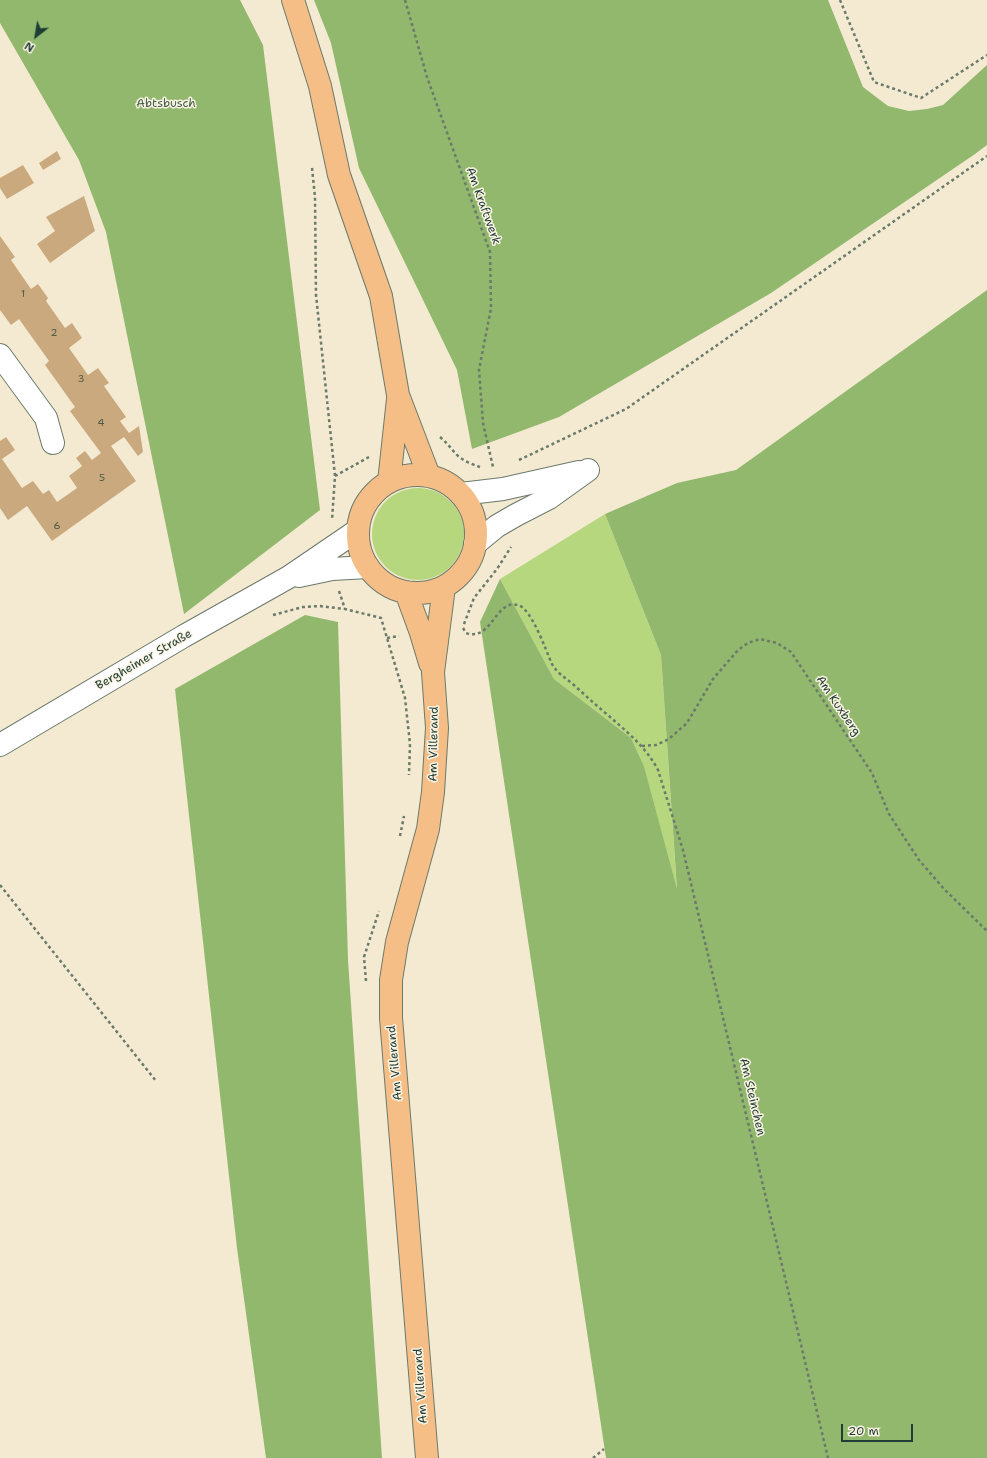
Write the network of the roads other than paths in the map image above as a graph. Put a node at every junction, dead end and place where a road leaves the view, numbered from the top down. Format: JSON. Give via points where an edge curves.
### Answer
{"nodes":[{"id":1,"x":293,"y":0,"type":"edge"},
{"id":2,"x":0,"y":355,"type":"edge"},
{"id":3,"x":398,"y":395,"type":"junction"},
{"id":4,"x":52,"y":443,"type":"dead end"},
{"id":5,"x":429,"y":476,"type":"junction"},
{"id":6,"x":389,"y":482,"type":"junction"},
{"id":7,"x":461,"y":494,"type":"junction"},
{"id":8,"x":358,"y":530,"type":"junction"},
{"id":9,"x":475,"y":544,"type":"junction"},
{"id":10,"x":331,"y":559,"type":"junction"},
{"id":11,"x":368,"y":567,"type":"junction"},
{"id":12,"x":444,"y":587,"type":"junction"},
{"id":13,"x":406,"y":592,"type":"junction"},
{"id":14,"x":433,"y":672,"type":"junction"},
{"id":15,"x":0,"y":745,"type":"edge"},
{"id":16,"x":427,"y":1458,"type":"edge"}],
"edges":[{"from":1,"to":3,"type":"main road","via":[[320,86],[340,175],[381,296]]},
{"from":2,"to":4,"type":"street","via":[[46,418]]},
{"from":3,"to":5,"type":"main road"},
{"from":3,"to":6,"type":"main road"},
{"from":5,"to":6,"type":"main road","via":[[402,477]]},
{"from":5,"to":7,"type":"main road","via":[[441,480]]},
{"from":6,"to":8,"type":"main road","via":[[373,494],[362,510]]},
{"from":7,"to":9,"type":"main road","via":[[475,521]]},
{"from":7,"to":9,"type":"street","via":[[503,489],[588,470],[549,498],[497,526]]},
{"from":8,"to":10,"type":"street","name":"Bergheimer Straße"},
{"from":8,"to":11,"type":"main road","via":[[359,549]]},
{"from":9,"to":12,"type":"main road","via":[[470,561],[459,576]]},
{"from":10,"to":11,"type":"street","name":"Bergheimer Straße"},
{"from":10,"to":15,"type":"street","name":"Bergheimer Straße","via":[[290,577],[163,648]]},
{"from":11,"to":13,"type":"main road","via":[[386,584]]},
{"from":12,"to":13,"type":"main road","via":[[427,593]]},
{"from":12,"to":14,"type":"main road","name":"Am Villerand"},
{"from":13,"to":14,"type":"main road","name":"Am Villerand"},
{"from":14,"to":16,"type":"main road","name":"Am Villerand","via":[[437,728],[433,792],[428,829],[397,942],[391,987],[391,1018]]}]}
